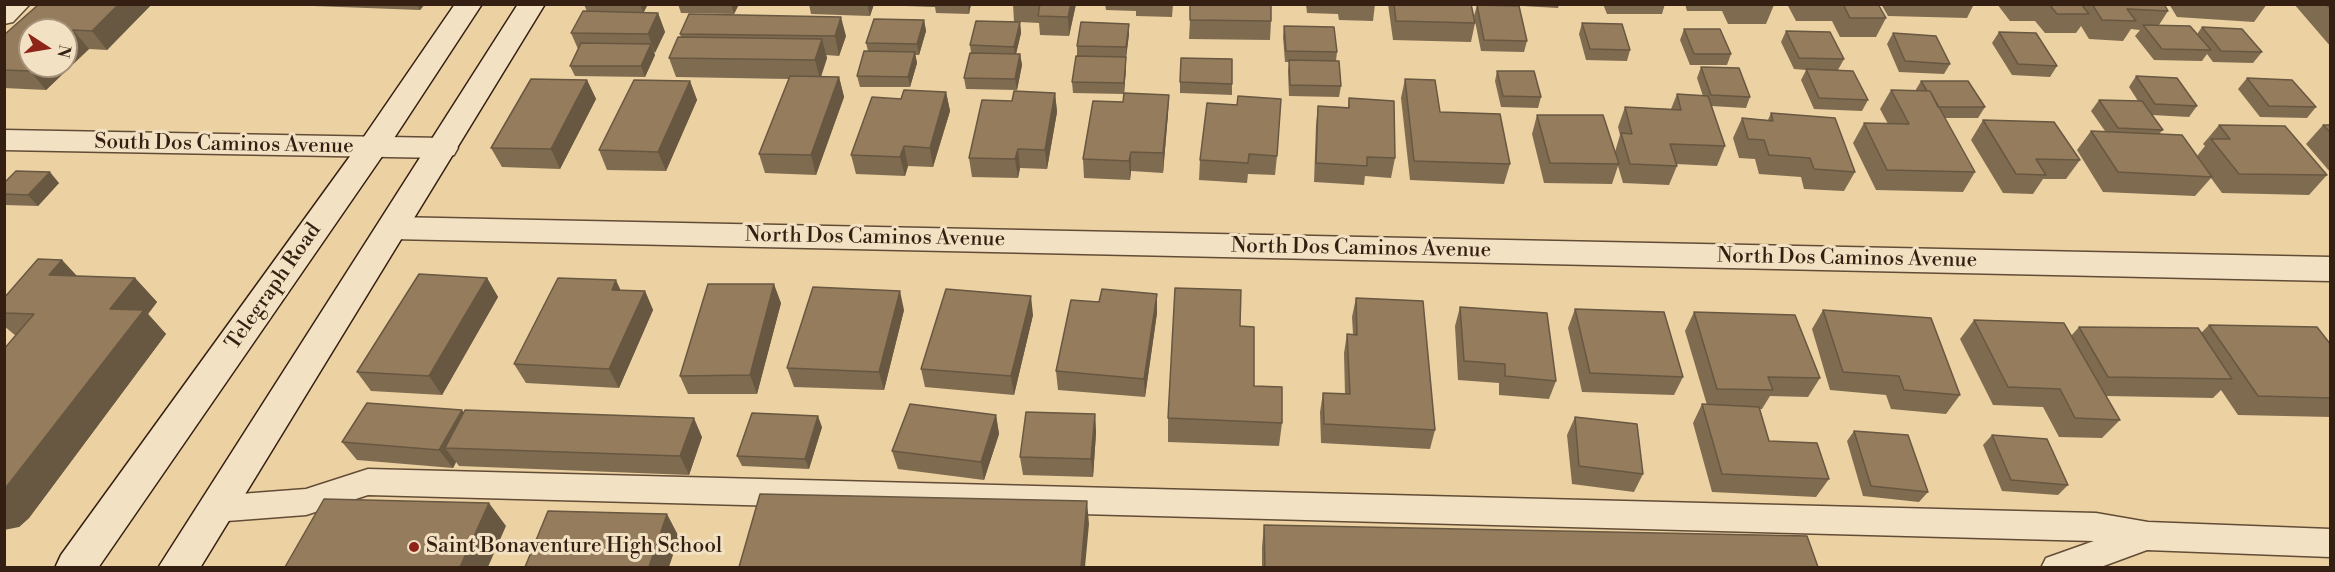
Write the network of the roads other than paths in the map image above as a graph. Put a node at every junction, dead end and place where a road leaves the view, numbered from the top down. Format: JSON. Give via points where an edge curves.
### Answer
{"nodes":[{"id":1,"x":17,"y":4,"type":"edge"},
{"id":2,"x":469,"y":4,"type":"edge"},
{"id":3,"x":532,"y":4,"type":"edge"},
{"id":4,"x":4,"y":16,"type":"edge"},
{"id":5,"x":4,"y":140,"type":"edge"},
{"id":6,"x":372,"y":148,"type":"junction"},
{"id":7,"x":443,"y":148,"type":"junction"},
{"id":8,"x":392,"y":228,"type":"junction"},
{"id":9,"x":2331,"y":269,"type":"edge"},
{"id":10,"x":214,"y":508,"type":"junction"},
{"id":11,"x":2148,"y":536,"type":"junction"},
{"id":12,"x":2331,"y":543,"type":"edge"},
{"id":13,"x":75,"y":567,"type":"edge"},
{"id":14,"x":178,"y":567,"type":"edge"},
{"id":15,"x":2057,"y":567,"type":"edge"}],
"edges":[{"from":1,"to":4,"type":"street"},
{"from":2,"to":6,"type":"street","name":"Telegraph Road"},
{"from":3,"to":7,"type":"street"},
{"from":5,"to":6,"type":"street","name":"South Dos Caminos Avenue"},
{"from":6,"to":7,"type":"street","name":"South Dos Caminos Avenue"},
{"from":6,"to":13,"type":"street","name":"Telegraph Road"},
{"from":7,"to":8,"type":"street"},
{"from":8,"to":9,"type":"street","name":"North Dos Caminos Avenue"},
{"from":8,"to":10,"type":"street"},
{"from":10,"to":11,"type":"lane","via":[[284,506],[368,482],[1869,520],[2096,527]]},
{"from":10,"to":14,"type":"street"},
{"from":11,"to":12,"type":"lane"},
{"from":11,"to":15,"type":"lane"}]}
